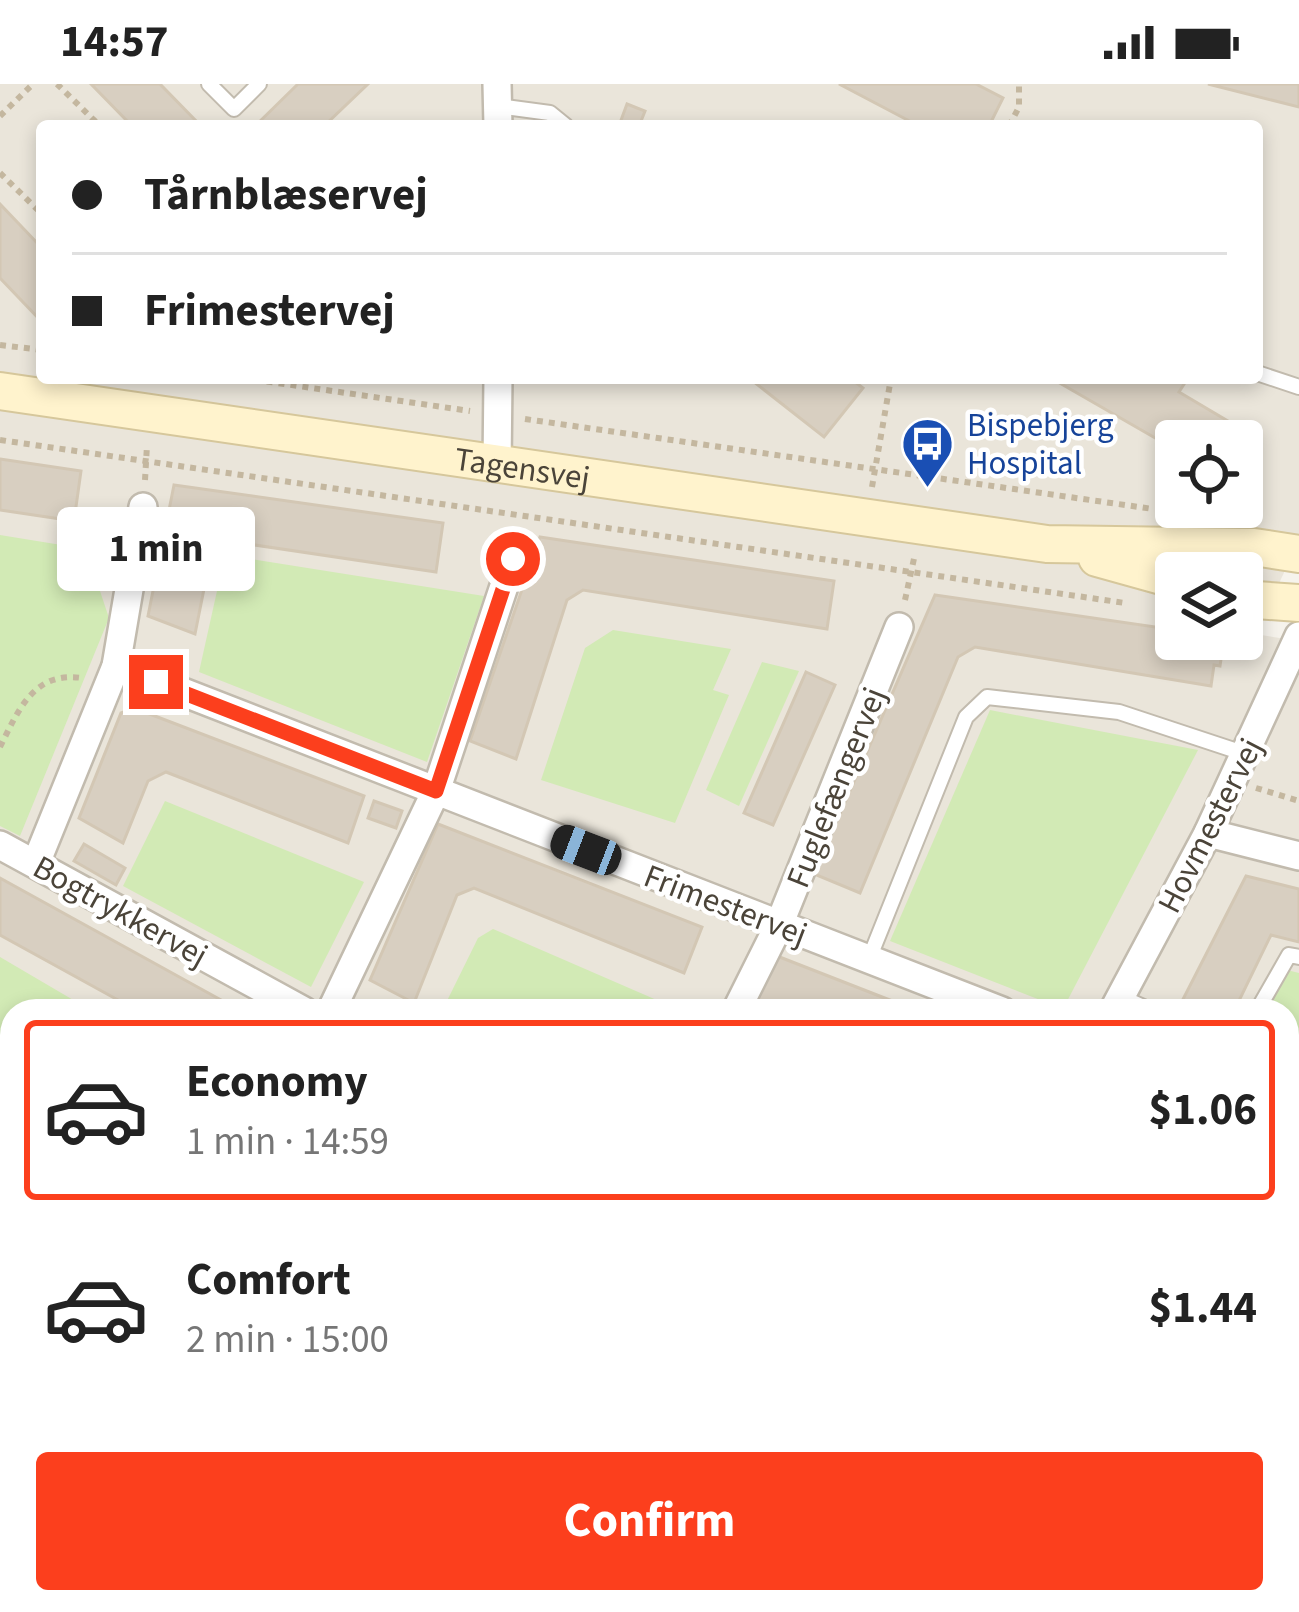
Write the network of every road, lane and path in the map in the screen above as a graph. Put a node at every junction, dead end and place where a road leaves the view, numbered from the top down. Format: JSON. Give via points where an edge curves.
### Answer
{"nodes":[{"id":1,"x":33,"y":84,"type":"edge"},
{"id":2,"x":57,"y":84,"type":"edge"},
{"id":3,"x":209,"y":84,"type":"edge"},
{"id":4,"x":259,"y":84,"type":"edge"},
{"id":5,"x":1019,"y":84,"type":"edge"},
{"id":6,"x":498,"y":106,"type":"edge"},
{"id":7,"x":0,"y":116,"type":"edge"},
{"id":8,"x":94,"y":120,"type":"edge"},
{"id":9,"x":559,"y":120,"type":"edge"},
{"id":10,"x":1012,"y":120,"type":"edge"},
{"id":11,"x":0,"y":173,"type":"edge"},
{"id":12,"x":36,"y":208,"type":"edge"},
{"id":13,"x":0,"y":345,"type":"edge"},
{"id":14,"x":36,"y":349,"type":"edge"},
{"id":15,"x":1263,"y":375,"type":"edge"},
{"id":16,"x":284,"y":384,"type":"edge"},
{"id":17,"x":498,"y":384,"type":"edge"},
{"id":18,"x":890,"y":384,"type":"edge"},
{"id":19,"x":1299,"y":387,"type":"edge"},
{"id":20,"x":0,"y":392,"type":"edge"},
{"id":21,"x":150,"y":413,"type":"junction"},
{"id":22,"x":498,"y":415,"type":"junction"},
{"id":23,"x":0,"y":440,"type":"edge"},
{"id":24,"x":146,"y":461,"type":"junction"},
{"id":25,"x":497,"y":466,"type":"junction"},
{"id":26,"x":875,"y":470,"type":"junction"},
{"id":27,"x":947,"y":480,"type":"junction"},
{"id":28,"x":945,"y":493,"type":"dead end"},
{"id":29,"x":142,"y":507,"type":"joint"},
{"id":30,"x":1155,"y":510,"type":"edge"},
{"id":31,"x":866,"y":520,"type":"junction"},
{"id":32,"x":921,"y":528,"type":"junction"},
{"id":33,"x":1047,"y":544,"type":"junction"},
{"id":34,"x":1299,"y":554,"type":"edge"},
{"id":35,"x":513,"y":559,"type":"dead end"},
{"id":36,"x":911,"y":573,"type":"junction"},
{"id":37,"x":1155,"y":574,"type":"edge"},
{"id":38,"x":1263,"y":600,"type":"edge"},
{"id":39,"x":1299,"y":603,"type":"edge"},
{"id":40,"x":1132,"y":604,"type":"dead end"},
{"id":41,"x":899,"y":627,"type":"joint"},
{"id":42,"x":1299,"y":635,"type":"edge"},
{"id":43,"x":112,"y":674,"type":"junction"},
{"id":44,"x":0,"y":747,"type":"edge"},
{"id":45,"x":1246,"y":754,"type":"junction"},
{"id":46,"x":1233,"y":781,"type":"junction"},
{"id":47,"x":436,"y":791,"type":"junction"},
{"id":48,"x":1299,"y":801,"type":"edge"},
{"id":49,"x":1208,"y":833,"type":"junction"},
{"id":50,"x":0,"y":845,"type":"edge"},
{"id":51,"x":1299,"y":856,"type":"edge"},
{"id":52,"x":35,"y":863,"type":"junction"},
{"id":53,"x":779,"y":925,"type":"junction"},
{"id":54,"x":1299,"y":957,"type":"edge"},
{"id":55,"x":869,"y":959,"type":"junction"},
{"id":56,"x":282,"y":999,"type":"edge"},
{"id":57,"x":337,"y":999,"type":"edge"},
{"id":58,"x":742,"y":999,"type":"edge"},
{"id":59,"x":971,"y":999,"type":"edge"},
{"id":60,"x":1120,"y":999,"type":"edge"},
{"id":61,"x":1264,"y":999,"type":"edge"}],
"edges":[{"from":1,"to":7,"type":"path"},
{"from":2,"to":8,"type":"path"},
{"from":3,"to":4,"type":"lane","via":[[234,109]]},
{"from":5,"to":10,"type":"path"},
{"from":6,"to":9,"type":"lane"},
{"from":11,"to":12,"type":"path"},
{"from":13,"to":14,"type":"path"},
{"from":15,"to":19,"type":"lane"},
{"from":16,"to":22,"type":"path"},
{"from":17,"to":22,"type":"street"},
{"from":18,"to":26,"type":"path"},
{"from":20,"to":21,"type":"street","name":"Tagensvej"},
{"from":21,"to":24,"type":"path"},
{"from":21,"to":25,"type":"street","name":"Tagensvej"},
{"from":22,"to":25,"type":"street"},
{"from":22,"to":26,"type":"path"},
{"from":23,"to":24,"type":"path"},
{"from":24,"to":29,"type":"path"},
{"from":24,"to":36,"type":"path"},
{"from":25,"to":31,"type":"street","name":"Tagensvej"},
{"from":26,"to":27,"type":"path"},
{"from":26,"to":31,"type":"path"},
{"from":27,"to":28,"type":"path"},
{"from":27,"to":30,"type":"path"},
{"from":29,"to":43,"type":"street"},
{"from":31,"to":32,"type":"street","name":"Tagensvej"},
{"from":32,"to":33,"type":"street","name":"Tagensvej"},
{"from":32,"to":36,"type":"path"},
{"from":33,"to":34,"type":"street","name":"Tagensvej"},
{"from":33,"to":37,"type":"street","name":"Tagensvej"},
{"from":35,"to":47,"type":"street"},
{"from":36,"to":40,"type":"path"},
{"from":36,"to":41,"type":"path"},
{"from":38,"to":39,"type":"street"},
{"from":41,"to":53,"type":"street","name":"Fuglefængervej"},
{"from":42,"to":45,"type":"street","name":"Hovmestervej"},
{"from":43,"to":44,"type":"path","via":[[60,674],[30,692]]},
{"from":43,"to":47,"type":"street","name":"Frimestervej"},
{"from":43,"to":52,"type":"street"},
{"from":45,"to":46,"type":"street","name":"Hovmestervej"},
{"from":45,"to":55,"type":"lane","via":[[1119,712],[987,697],[967,718]]},
{"from":46,"to":48,"type":"path"},
{"from":46,"to":49,"type":"street","name":"Hovmestervej"},
{"from":47,"to":53,"type":"street","name":"Frimestervej"},
{"from":47,"to":57,"type":"street"},
{"from":49,"to":51,"type":"street"},
{"from":49,"to":60,"type":"street","name":"Hovmestervej"},
{"from":50,"to":52,"type":"street","name":"Bogtrykkervej"},
{"from":52,"to":56,"type":"street","name":"Bogtrykkervej"},
{"from":53,"to":55,"type":"street","name":"Frimestervej"},
{"from":53,"to":58,"type":"street","name":"Fuglefængervej"},
{"from":54,"to":61,"type":"lane","via":[[1289,955]]},
{"from":55,"to":59,"type":"street","name":"Frimestervej"}]}
